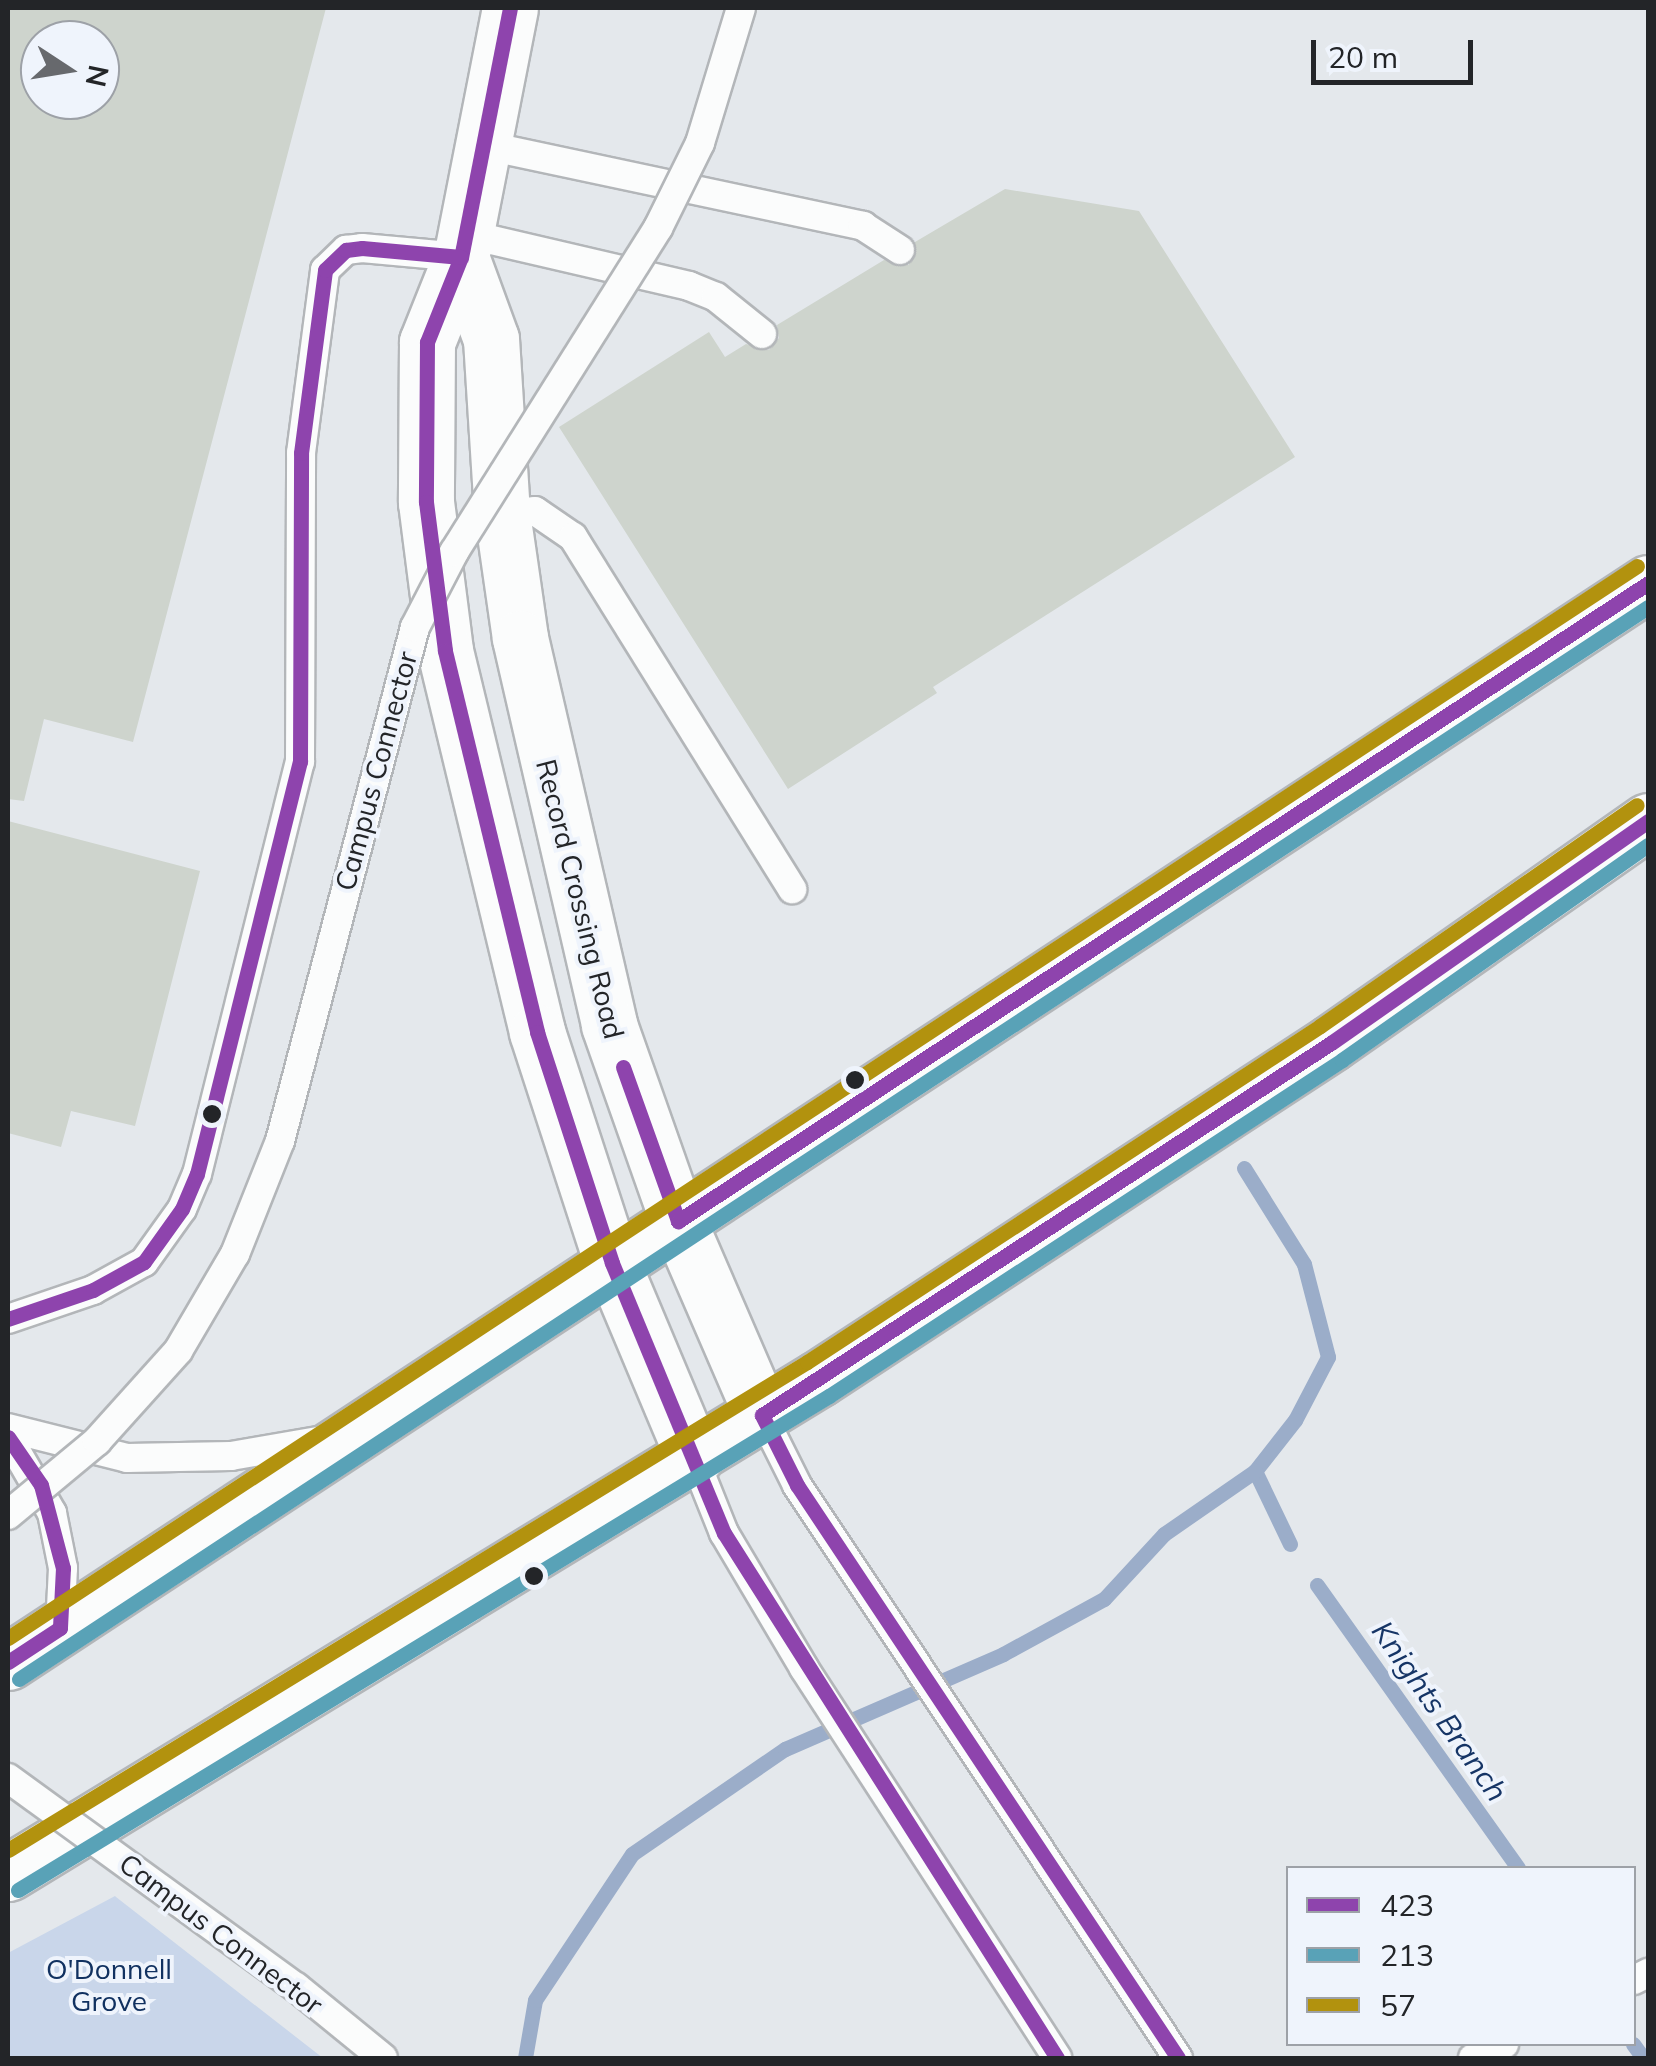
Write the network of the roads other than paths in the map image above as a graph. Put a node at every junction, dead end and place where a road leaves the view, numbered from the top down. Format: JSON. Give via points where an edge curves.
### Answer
{"nodes":[{"id":1,"x":510,"y":8,"type":"edge"},
{"id":2,"x":741,"y":8,"type":"edge"},
{"id":3,"x":483,"y":146,"type":"junction"},
{"id":4,"x":464,"y":245,"type":"junction"},
{"id":5,"x":900,"y":250,"type":"dead end"},
{"id":6,"x":762,"y":334,"type":"dead end"},
{"id":7,"x":502,"y":513,"type":"junction"},
{"id":8,"x":1648,"y":583,"type":"edge"},
{"id":9,"x":1648,"y":821,"type":"edge"},
{"id":10,"x":792,"y":888,"type":"dead end"},
{"id":11,"x":678,"y":1222,"type":"junction"},
{"id":12,"x":612,"y":1264,"type":"junction"},
{"id":13,"x":8,"y":1319,"type":"edge"},
{"id":14,"x":762,"y":1415,"type":"junction"},
{"id":15,"x":8,"y":1428,"type":"edge"},
{"id":16,"x":363,"y":1429,"type":"junction"},
{"id":17,"x":8,"y":1437,"type":"edge"},
{"id":18,"x":694,"y":1458,"type":"junction"},
{"id":19,"x":8,"y":1514,"type":"edge"},
{"id":20,"x":60,"y":1628,"type":"junction"},
{"id":21,"x":8,"y":1662,"type":"edge"},
{"id":22,"x":8,"y":1778,"type":"edge"},
{"id":23,"x":8,"y":1873,"type":"edge"},
{"id":24,"x":1500,"y":2046,"type":"edge"},
{"id":25,"x":383,"y":2058,"type":"edge"},
{"id":26,"x":1057,"y":2058,"type":"edge"},
{"id":27,"x":1178,"y":2058,"type":"edge"},
{"id":28,"x":1473,"y":2058,"type":"edge"}],
"edges":[{"from":1,"to":3,"type":"main road"},
{"from":2,"to":19,"type":"lane","name":"Campus Connector","bridge":true,"via":[[700,142],[658,228],[454,552],[415,627],[280,1141],[234,1254],[178,1351],[98,1440]]},
{"from":3,"to":4,"type":"main road"},
{"from":3,"to":5,"type":"lane","via":[[864,226]]},
{"from":4,"to":6,"type":"lane","via":[[689,286],[728,305]]},
{"from":4,"to":7,"type":"main road","name":"Record Crossing Road","via":[[491,339]]},
{"from":4,"to":12,"type":"main road","via":[[426,342],[426,502],[445,651],[538,1032]]},
{"from":4,"to":13,"type":"lane","via":[[346,250],[325,270],[301,453],[300,762],[198,1174],[144,1262],[93,1290]]},
{"from":7,"to":10,"type":"lane","via":[[535,511],[573,536]]},
{"from":7,"to":11,"type":"main road","name":"Record Crossing Road","via":[[520,638],[592,957]]},
{"from":8,"to":11,"type":"main road"},
{"from":9,"to":14,"type":"main road","via":[[1331,1043]]},
{"from":11,"to":12,"type":"main road"},
{"from":11,"to":14,"type":"main road","name":"Record Crossing Road"},
{"from":12,"to":16,"type":"main road"},
{"from":12,"to":18,"type":"main road"},
{"from":14,"to":18,"type":"main road"},
{"from":14,"to":27,"type":"lane","name":"Record Crossing Road","via":[[797,1484]]},
{"from":15,"to":16,"type":"lane","via":[[80,1452],[176,1460],[296,1447]]},
{"from":16,"to":20,"type":"main road"},
{"from":17,"to":20,"type":"lane","via":[[52,1513],[63,1568]]},
{"from":18,"to":23,"type":"main road"},
{"from":18,"to":26,"type":"lane","via":[[724,1532],[804,1668]]},
{"from":20,"to":21,"type":"main road"},
{"from":22,"to":25,"type":"lane","name":"Campus Connector","bridge":true},
{"from":24,"to":28,"type":"lane"}]}
